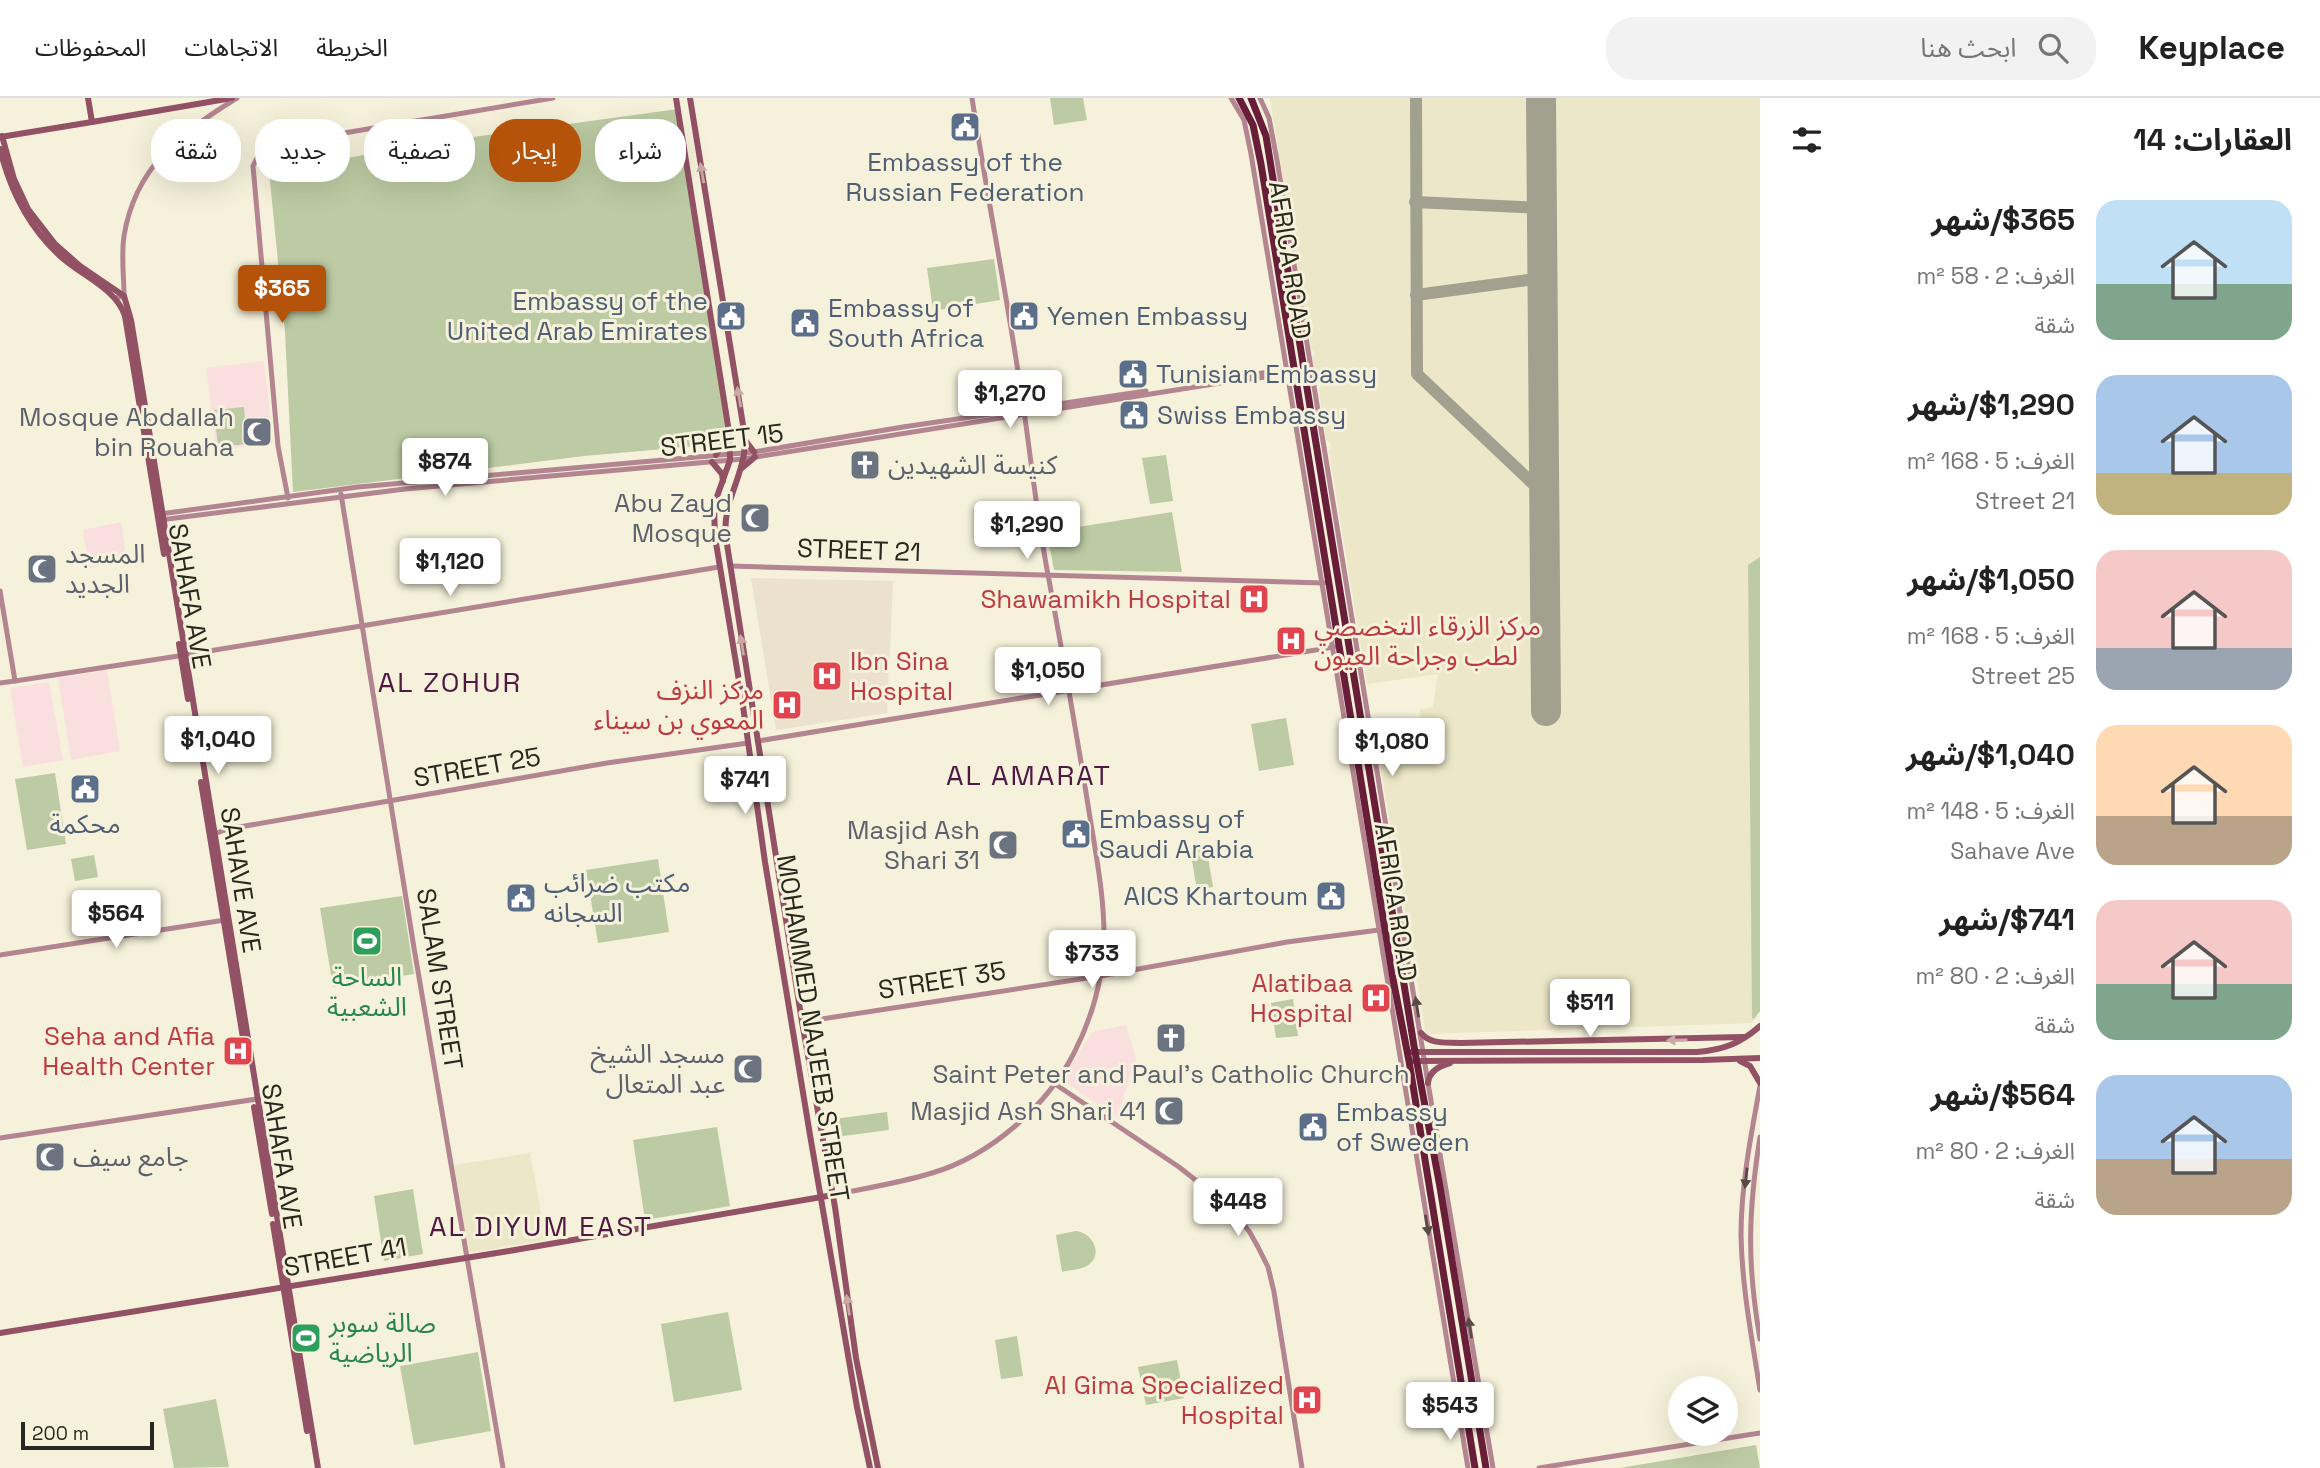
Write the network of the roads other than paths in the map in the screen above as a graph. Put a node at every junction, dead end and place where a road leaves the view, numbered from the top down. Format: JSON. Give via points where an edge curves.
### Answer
{"nodes":[{"id":1,"x":88,"y":98,"type":"edge"},
{"id":2,"x":232,"y":98,"type":"edge"},
{"id":3,"x":237,"y":98,"type":"edge"},
{"id":4,"x":553,"y":98,"type":"edge"},
{"id":5,"x":676,"y":98,"type":"edge"},
{"id":6,"x":690,"y":98,"type":"edge"},
{"id":7,"x":972,"y":98,"type":"edge"},
{"id":8,"x":1230,"y":98,"type":"edge"},
{"id":9,"x":1239,"y":98,"type":"edge"},
{"id":10,"x":1253,"y":98,"type":"edge"},
{"id":11,"x":1260,"y":98,"type":"edge"},
{"id":12,"x":92,"y":122,"type":"junction"},
{"id":13,"x":1,"y":137,"type":"edge"},
{"id":14,"x":0,"y":149,"type":"edge"},
{"id":15,"x":711,"y":229,"type":"junction"},
{"id":16,"x":699,"y":230,"type":"junction"},
{"id":17,"x":715,"y":253,"type":"junction"},
{"id":18,"x":703,"y":257,"type":"junction"},
{"id":19,"x":124,"y":296,"type":"junction"},
{"id":20,"x":116,"y":298,"type":"junction"},
{"id":21,"x":1303,"y":357,"type":"junction"},
{"id":22,"x":1293,"y":359,"type":"junction"},
{"id":23,"x":1291,"y":373,"type":"junction"},
{"id":24,"x":1306,"y":374,"type":"junction"},
{"id":25,"x":1024,"y":412,"type":"junction"},
{"id":26,"x":729,"y":432,"type":"junction"},
{"id":27,"x":744,"y":437,"type":"junction"},
{"id":28,"x":716,"y":455,"type":"junction"},
{"id":29,"x":755,"y":455,"type":"junction"},
{"id":30,"x":744,"y":456,"type":"junction"},
{"id":31,"x":730,"y":457,"type":"junction"},
{"id":32,"x":712,"y":462,"type":"junction"},
{"id":33,"x":736,"y":479,"type":"junction"},
{"id":34,"x":723,"y":482,"type":"junction"},
{"id":35,"x":285,"y":486,"type":"junction"},
{"id":36,"x":340,"y":489,"type":"junction"},
{"id":37,"x":302,"y":494,"type":"junction"},
{"id":38,"x":342,"y":496,"type":"junction"},
{"id":39,"x":288,"y":499,"type":"junction"},
{"id":40,"x":1315,"y":513,"type":"junction"},
{"id":41,"x":159,"y":517,"type":"junction"},
{"id":42,"x":730,"y":566,"type":"junction"},
{"id":43,"x":719,"y":567,"type":"junction"},
{"id":44,"x":1048,"y":575,"type":"junction"},
{"id":45,"x":1324,"y":583,"type":"junction"},
{"id":46,"x":0,"y":591,"type":"edge"},
{"id":47,"x":362,"y":625,"type":"junction"},
{"id":48,"x":1334,"y":647,"type":"junction"},
{"id":49,"x":183,"y":656,"type":"junction"},
{"id":50,"x":15,"y":681,"type":"junction"},
{"id":51,"x":0,"y":683,"type":"edge"},
{"id":52,"x":1069,"y":690,"type":"junction"},
{"id":53,"x":758,"y":741,"type":"junction"},
{"id":54,"x":748,"y":743,"type":"junction"},
{"id":55,"x":392,"y":801,"type":"junction"},
{"id":56,"x":1362,"y":825,"type":"junction"},
{"id":57,"x":214,"y":834,"type":"junction"},
{"id":58,"x":1371,"y":837,"type":"junction"},
{"id":59,"x":1383,"y":857,"type":"junction"},
{"id":60,"x":1393,"y":865,"type":"junction"},
{"id":61,"x":226,"y":920,"type":"junction"},
{"id":62,"x":1379,"y":930,"type":"junction"},
{"id":63,"x":0,"y":955,"type":"edge"},
{"id":64,"x":1100,"y":976,"type":"junction"},
{"id":65,"x":802,"y":1021,"type":"junction"},
{"id":66,"x":1760,"y":1027,"type":"edge"},
{"id":67,"x":1421,"y":1033,"type":"junction"},
{"id":68,"x":1745,"y":1037,"type":"junction"},
{"id":69,"x":1416,"y":1056,"type":"junction"},
{"id":70,"x":1760,"y":1058,"type":"edge"},
{"id":71,"x":1738,"y":1060,"type":"junction"},
{"id":72,"x":1456,"y":1061,"type":"junction"},
{"id":73,"x":1427,"y":1083,"type":"junction"},
{"id":74,"x":1055,"y":1084,"type":"junction"},
{"id":75,"x":1760,"y":1085,"type":"edge"},
{"id":76,"x":255,"y":1099,"type":"junction"},
{"id":77,"x":1760,"y":1137,"type":"edge"},
{"id":78,"x":0,"y":1138,"type":"edge"},
{"id":79,"x":1445,"y":1175,"type":"junction"},
{"id":80,"x":1421,"y":1180,"type":"junction"},
{"id":81,"x":1430,"y":1187,"type":"junction"},
{"id":82,"x":1440,"y":1187,"type":"junction"},
{"id":83,"x":833,"y":1195,"type":"junction"},
{"id":84,"x":821,"y":1198,"type":"junction"},
{"id":85,"x":1741,"y":1223,"type":"junction"},
{"id":86,"x":1749,"y":1223,"type":"junction"},
{"id":87,"x":467,"y":1257,"type":"junction"},
{"id":88,"x":1455,"y":1282,"type":"junction"},
{"id":89,"x":1446,"y":1284,"type":"junction"},
{"id":90,"x":286,"y":1287,"type":"junction"},
{"id":91,"x":1754,"y":1305,"type":"junction"},
{"id":92,"x":1746,"y":1306,"type":"junction"},
{"id":93,"x":0,"y":1333,"type":"edge"},
{"id":94,"x":1760,"y":1339,"type":"edge"},
{"id":95,"x":1468,"y":1365,"type":"junction"},
{"id":96,"x":1476,"y":1368,"type":"junction"},
{"id":97,"x":1760,"y":1390,"type":"edge"},
{"id":98,"x":1760,"y":1433,"type":"edge"},
{"id":99,"x":1750,"y":1434,"type":"junction"},
{"id":100,"x":1760,"y":1439,"type":"edge"},
{"id":101,"x":1492,"y":1460,"type":"junction"},
{"id":102,"x":1556,"y":1467,"type":"edge"},
{"id":103,"x":315,"y":1468,"type":"edge"},
{"id":104,"x":503,"y":1468,"type":"edge"},
{"id":105,"x":870,"y":1468,"type":"edge"},
{"id":106,"x":878,"y":1468,"type":"edge"},
{"id":107,"x":1302,"y":1468,"type":"edge"},
{"id":108,"x":1468,"y":1468,"type":"edge"},
{"id":109,"x":1475,"y":1468,"type":"edge"},
{"id":110,"x":1486,"y":1468,"type":"edge"},
{"id":111,"x":1493,"y":1468,"type":"edge"},
{"id":112,"x":1500,"y":1468,"type":"edge"},
{"id":113,"x":1539,"y":1468,"type":"edge"}],
"edges":[{"from":1,"to":12,"type":"main road"},
{"from":2,"to":12,"type":"main road"},
{"from":3,"to":19,"type":"street","via":[[186,131],[140,188],[124,234]]},
{"from":4,"to":35,"type":"street","via":[[272,145],[259,154],[253,166]]},
{"from":5,"to":16,"type":"main road","name":"MOHAMMED NAJEEB STREET"},
{"from":15,"to":6,"type":"main road","name":"MOHAMMED NAJEEB STREET","one_way":true},
{"from":7,"to":25,"type":"street"},
{"from":8,"to":23,"type":"street","name":"AFRICA ROAD","via":[[1244,120]]},
{"from":9,"to":22,"type":"highway","name":"AFRICA ROAD","via":[[1256,136]]},
{"from":10,"to":21,"type":"highway","name":"AFRICA ROAD","via":[[1266,136]]},
{"from":11,"to":60,"type":"street","name":"AFRICA ROAD","via":[[1277,160]]},
{"from":12,"to":13,"type":"main road"},
{"from":13,"to":19,"type":"main road","via":[[21,196],[41,227],[79,266]]},
{"from":14,"to":20,"type":"main road","via":[[9,180],[32,224],[59,254]]},
{"from":15,"to":16,"type":"main road","via":[[704,236]]},
{"from":15,"to":17,"type":"main road","name":"MOHAMMED NAJEEB STREET"},
{"from":16,"to":18,"type":"main road","name":"MOHAMMED NAJEEB STREET"},
{"from":17,"to":18,"type":"main road","via":[[705,248]]},
{"from":27,"to":17,"type":"main road","name":"MOHAMMED NAJEEB STREET","one_way":true},
{"from":18,"to":26,"type":"main road","name":"MOHAMMED NAJEEB STREET"},
{"from":19,"to":20,"type":"street"},
{"from":19,"to":41,"type":"main road","name":"SAHAVE AVE","via":[[133,329]]},
{"from":20,"to":41,"type":"main road","name":"SAHAFA AVE","via":[[125,316]]},
{"from":21,"to":22,"type":"highway"},
{"from":21,"to":24,"type":"highway","name":"AFRICA ROAD"},
{"from":22,"to":23,"type":"highway","name":"AFRICA ROAD"},
{"from":23,"to":24,"type":"highway"},
{"from":23,"to":25,"type":"street","name":"STREET 15"},
{"from":23,"to":40,"type":"highway","name":"AFRICA ROAD"},
{"from":24,"to":59,"type":"highway","name":"AFRICA ROAD"},
{"from":25,"to":29,"type":"street","name":"STREET 15"},
{"from":25,"to":44,"type":"street"},
{"from":26,"to":28,"type":"main road"},
{"from":26,"to":31,"type":"main road","name":"MOHAMMED NAJEEB STREET"},
{"from":27,"to":29,"type":"main road"},
{"from":27,"to":30,"type":"main road","name":"MOHAMMED NAJEEB STREET"},
{"from":28,"to":31,"type":"street","name":"STREET 15"},
{"from":28,"to":36,"type":"street","name":"STREET 15"},
{"from":29,"to":30,"type":"street","name":"STREET 15"},
{"from":29,"to":33,"type":"main road"},
{"from":30,"to":31,"type":"street","name":"STREET 15"},
{"from":30,"to":33,"type":"main road","name":"MOHAMMED NAJEEB STREET"},
{"from":31,"to":32,"type":"street","name":"STREET 15"},
{"from":31,"to":34,"type":"main road","name":"MOHAMMED NAJEEB STREET"},
{"from":32,"to":34,"type":"main road"},
{"from":32,"to":38,"type":"street","name":"STREET 15"},
{"from":33,"to":42,"type":"main road","name":"MOHAMMED NAJEEB STREET","via":[[724,526]]},
{"from":34,"to":43,"type":"main road","name":"MOHAMMED NAJEEB STREET","via":[[713,515]]},
{"from":35,"to":37,"type":"street"},
{"from":35,"to":39,"type":"street"},
{"from":36,"to":37,"type":"street","name":"STREET 15"},
{"from":36,"to":38,"type":"street","name":"SALAM STREET"},
{"from":37,"to":39,"type":"street","name":"STREET 15"},
{"from":38,"to":39,"type":"street","name":"STREET 15"},
{"from":38,"to":47,"type":"street","name":"SALAM STREET"},
{"from":39,"to":41,"type":"street","name":"STREET 15"},
{"from":40,"to":45,"type":"street","name":"AFRICA ROAD"},
{"from":40,"to":58,"type":"highway","name":"AFRICA ROAD"},
{"from":41,"to":49,"type":"main road","name":"SAHAVE AVE"},
{"from":42,"to":44,"type":"street","name":"STREET 21"},
{"from":53,"to":42,"type":"main road","name":"MOHAMMED NAJEEB STREET","one_way":true},
{"from":43,"to":47,"type":"street"},
{"from":43,"to":54,"type":"main road","name":"MOHAMMED NAJEEB STREET"},
{"from":44,"to":45,"type":"street","name":"STREET 21"},
{"from":44,"to":52,"type":"street"},
{"from":45,"to":48,"type":"street","name":"AFRICA ROAD"},
{"from":46,"to":50,"type":"street"},
{"from":47,"to":49,"type":"street"},
{"from":47,"to":55,"type":"street","name":"SALAM STREET"},
{"from":48,"to":52,"type":"street"},
{"from":48,"to":56,"type":"street","name":"AFRICA ROAD"},
{"from":49,"to":50,"type":"street"},
{"from":49,"to":57,"type":"main road","name":"SAHAVE AVE"},
{"from":49,"to":61,"type":"main road","name":"SAHAFA AVE"},
{"from":50,"to":51,"type":"street"},
{"from":52,"to":53,"type":"street"},
{"from":52,"to":64,"type":"street","via":[[1097,860],[1104,944]]},
{"from":53,"to":65,"type":"main road","name":"MOHAMMED NAJEEB STREET"},
{"from":54,"to":55,"type":"street","name":"STREET 25"},
{"from":54,"to":84,"type":"main road","name":"MOHAMMED NAJEEB STREET"},
{"from":55,"to":57,"type":"street","name":"STREET 25"},
{"from":55,"to":87,"type":"street","name":"SALAM STREET"},
{"from":56,"to":58,"type":"highway"},
{"from":56,"to":62,"type":"street","name":"AFRICA ROAD"},
{"from":57,"to":61,"type":"main road","name":"SAHAVE AVE"},
{"from":58,"to":69,"type":"highway","name":"AFRICA ROAD","via":[[1392,979]]},
{"from":59,"to":60,"type":"highway"},
{"from":59,"to":69,"type":"highway","name":"AFRICA ROAD"},
{"from":67,"to":60,"type":"street","name":"AFRICA ROAD","one_way":true},
{"from":61,"to":63,"type":"street"},
{"from":61,"to":76,"type":"main road","name":"SAHAVE AVE"},
{"from":62,"to":64,"type":"street","name":"STREET 35"},
{"from":62,"to":80,"type":"street","name":"AFRICA ROAD"},
{"from":64,"to":65,"type":"street","name":"STREET 35"},
{"from":64,"to":74,"type":"street","via":[[1084,1029]]},
{"from":65,"to":83,"type":"main road","name":"MOHAMMED NAJEEB STREET"},
{"from":66,"to":68,"type":"main road"},
{"from":68,"to":67,"type":"main road","one_way":true,"via":[[1473,1043],[1426,1040]]},
{"from":67,"to":69,"type":"street","name":"AFRICA ROAD"},
{"from":68,"to":69,"type":"main road","via":[[1736,1045],[1697,1052]]},
{"from":69,"to":72,"type":"main road"},
{"from":69,"to":73,"type":"street","name":"AFRICA ROAD"},
{"from":69,"to":81,"type":"highway","name":"AFRICA ROAD"},
{"from":69,"to":82,"type":"highway","name":"AFRICA ROAD"},
{"from":70,"to":71,"type":"main road"},
{"from":71,"to":72,"type":"main road"},
{"from":71,"to":75,"type":"main road","via":[[1750,1066]]},
{"from":72,"to":73,"type":"main road","via":[[1441,1065]]},
{"from":73,"to":79,"type":"street","name":"AFRICA ROAD"},
{"from":74,"to":83,"type":"street","via":[[1020,1120],[964,1160],[927,1175]]},
{"from":74,"to":107,"type":"street","via":[[1179,1167],[1226,1204],[1249,1231],[1275,1292]]},
{"from":75,"to":85,"type":"street","one_way":true},
{"from":76,"to":78,"type":"street"},
{"from":76,"to":90,"type":"main road","name":"SAHAVE AVE"},
{"from":77,"to":86,"type":"street"},
{"from":79,"to":82,"type":"highway"},
{"from":96,"to":79,"type":"street","name":"AFRICA ROAD","one_way":true},
{"from":80,"to":81,"type":"highway"},
{"from":80,"to":108,"type":"street","name":"AFRICA ROAD","one_way":true},
{"from":81,"to":89,"type":"highway","name":"AFRICA ROAD"},
{"from":82,"to":88,"type":"highway","name":"AFRICA ROAD"},
{"from":83,"to":84,"type":"main road","name":"STREET 41"},
{"from":106,"to":83,"type":"main road","name":"MOHAMMED NAJEEB STREET","one_way":true,"via":[[856,1358]]},
{"from":84,"to":87,"type":"main road","name":"STREET 41"},
{"from":84,"to":105,"type":"main road","name":"MOHAMMED NAJEEB STREET"},
{"from":85,"to":86,"type":"street"},
{"from":85,"to":92,"type":"street"},
{"from":86,"to":91,"type":"street"},
{"from":87,"to":90,"type":"main road","name":"STREET 41"},
{"from":87,"to":104,"type":"street","name":"SALAM STREET"},
{"from":88,"to":89,"type":"highway"},
{"from":88,"to":95,"type":"highway","name":"AFRICA ROAD"},
{"from":89,"to":109,"type":"highway","name":"AFRICA ROAD"},
{"from":90,"to":93,"type":"main road","name":"STREET 41"},
{"from":90,"to":103,"type":"main road","name":"SAHAVE AVE"},
{"from":91,"to":92,"type":"street"},
{"from":91,"to":94,"type":"street"},
{"from":92,"to":97,"type":"street"},
{"from":95,"to":96,"type":"highway"},
{"from":95,"to":110,"type":"highway","name":"AFRICA ROAD"},
{"from":96,"to":101,"type":"street","name":"AFRICA ROAD"},
{"from":98,"to":99,"type":"street"},
{"from":99,"to":100,"type":"street"},
{"from":99,"to":102,"type":"street"},
{"from":101,"to":111,"type":"street","name":"AFRICA ROAD"},
{"from":101,"to":112,"type":"street"},
{"from":102,"to":113,"type":"street"}]}
